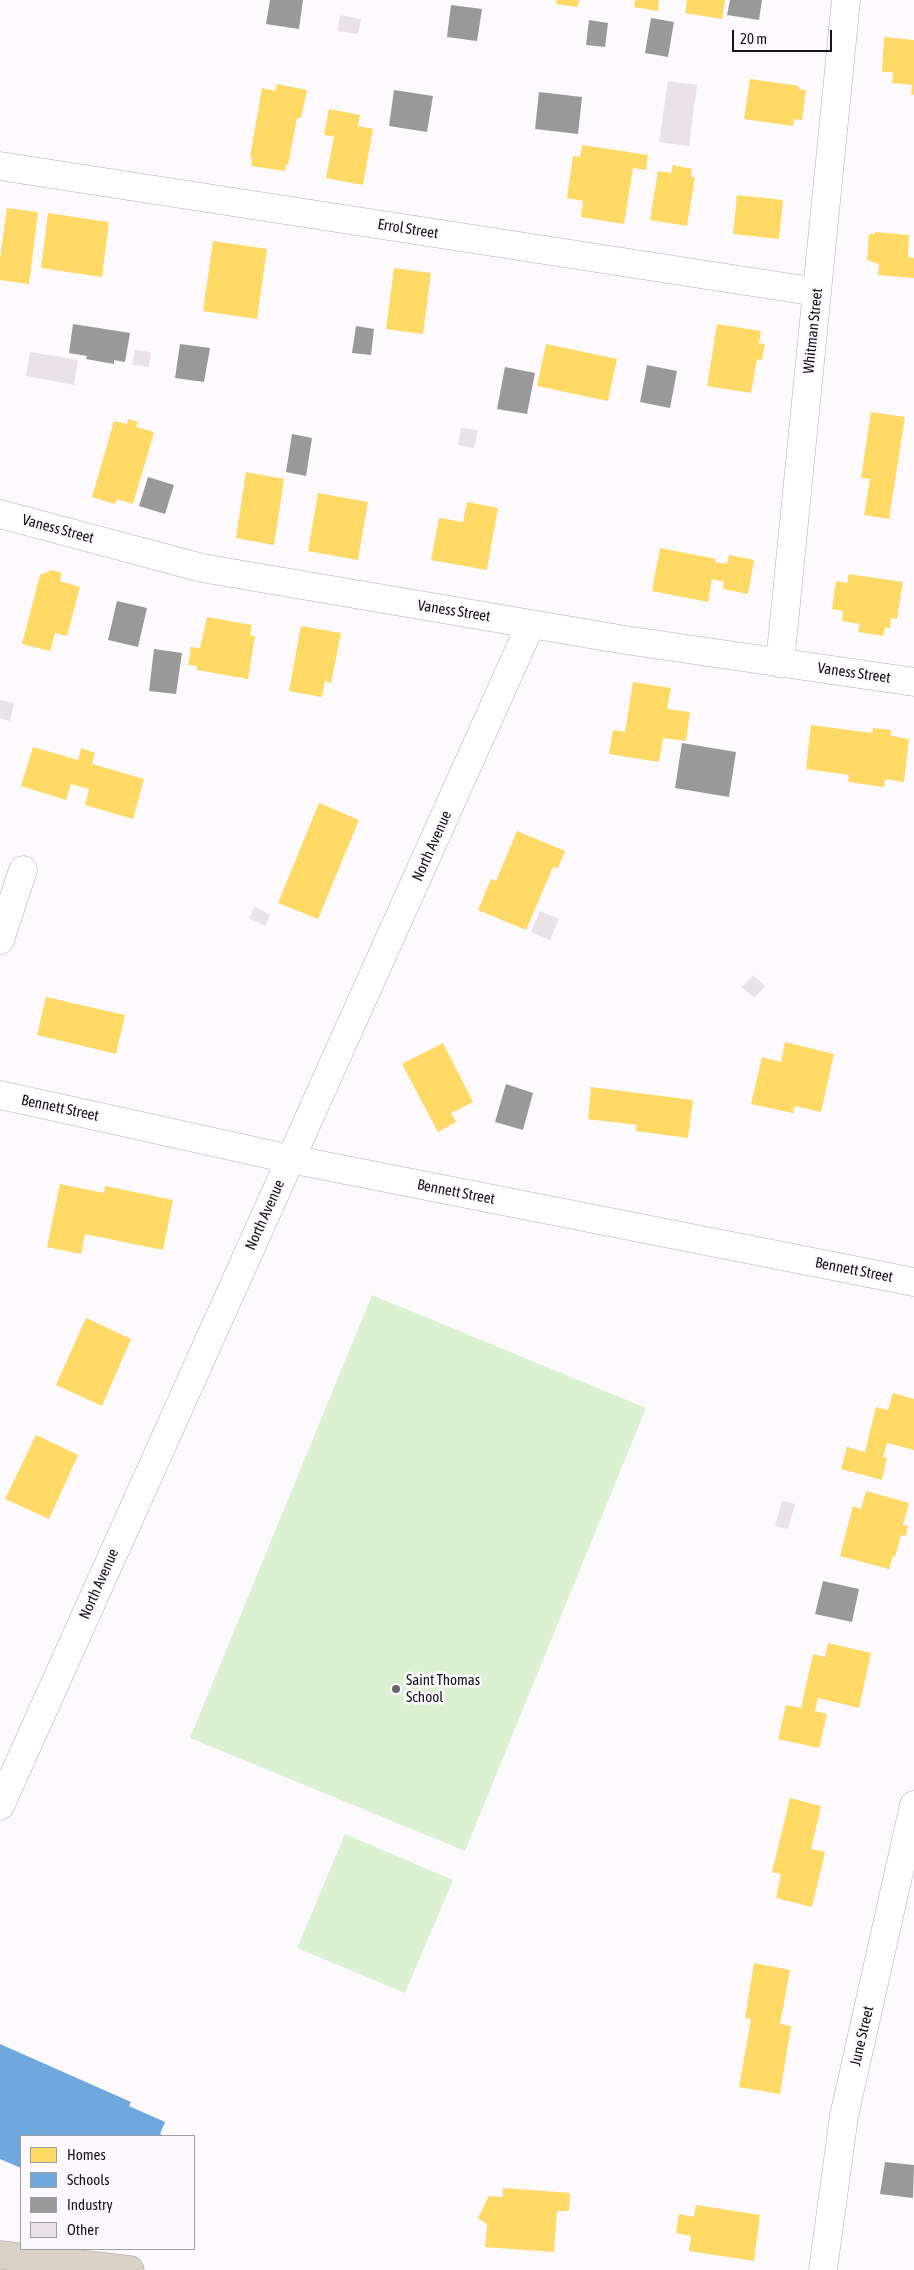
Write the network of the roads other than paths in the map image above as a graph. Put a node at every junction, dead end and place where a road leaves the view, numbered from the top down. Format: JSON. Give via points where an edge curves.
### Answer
{"nodes":[{"id":1,"x":846,"y":0,"type":"edge"},
{"id":2,"x":0,"y":166,"type":"edge"},
{"id":3,"x":817,"y":292,"type":"junction"},
{"id":4,"x":0,"y":514,"type":"edge"},
{"id":5,"x":532,"y":624,"type":"junction"},
{"id":6,"x":780,"y":663,"type":"junction"},
{"id":7,"x":914,"y":682,"type":"edge"},
{"id":8,"x":23,"y":870,"type":"dead end"},
{"id":9,"x":0,"y":940,"type":"edge"},
{"id":10,"x":0,"y":1095,"type":"edge"},
{"id":11,"x":290,"y":1159,"type":"junction"},
{"id":12,"x":914,"y":1282,"type":"edge"},
{"id":13,"x":914,"y":1805,"type":"edge"},
{"id":14,"x":0,"y":1806,"type":"edge"},
{"id":15,"x":0,"y":2255,"type":"edge"},
{"id":16,"x":130,"y":2270,"type":"edge"},
{"id":17,"x":823,"y":2270,"type":"edge"}],
"edges":[{"from":1,"to":3,"type":"street","name":"Whitman Street"},
{"from":2,"to":3,"type":"street","name":"Errol Street"},
{"from":3,"to":6,"type":"street","name":"Whitman Street"},
{"from":4,"to":5,"type":"street","name":"Vaness Street","via":[[202,568]]},
{"from":5,"to":6,"type":"street","name":"Vaness Street"},
{"from":5,"to":11,"type":"street","name":"North Avenue"},
{"from":6,"to":7,"type":"street","name":"Vaness Street"},
{"from":8,"to":9,"type":"street"},
{"from":10,"to":11,"type":"street","name":"Bennett Street"},
{"from":11,"to":12,"type":"street","name":"Bennett Street"},
{"from":11,"to":14,"type":"street","name":"North Avenue"},
{"from":13,"to":17,"type":"street","name":"June Street","via":[[844,2116]]},
{"from":15,"to":16,"type":"highway"}]}
